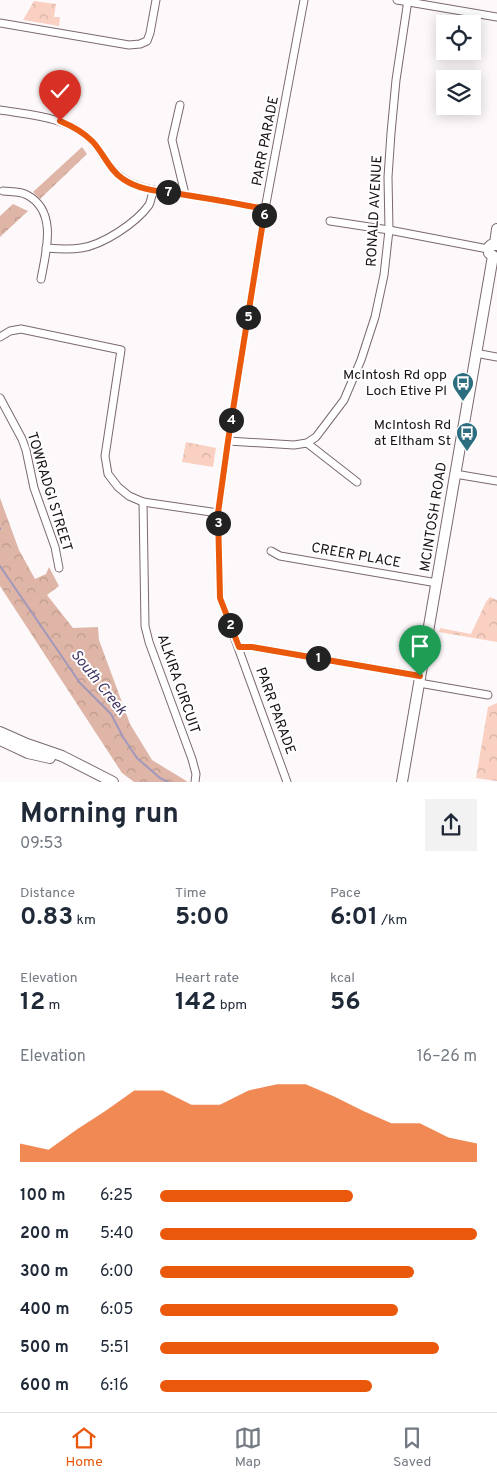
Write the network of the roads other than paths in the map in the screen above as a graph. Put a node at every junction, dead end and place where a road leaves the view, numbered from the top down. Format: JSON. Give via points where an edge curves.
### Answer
{"nodes":[{"id":1,"x":156,"y":0,"type":"edge"},
{"id":2,"x":304,"y":0,"type":"edge"},
{"id":3,"x":397,"y":0,"type":"edge"},
{"id":4,"x":408,"y":1,"type":"edge"},
{"id":5,"x":497,"y":17,"type":"edge"},
{"id":6,"x":0,"y":23,"type":"edge"},
{"id":7,"x":180,"y":105,"type":"dead end"},
{"id":8,"x":0,"y":110,"type":"edge"},
{"id":9,"x":153,"y":190,"type":"junction"},
{"id":10,"x":4,"y":191,"type":"dead end"},
{"id":11,"x":185,"y":194,"type":"junction"},
{"id":12,"x":265,"y":209,"type":"junction"},
{"id":13,"x":330,"y":222,"type":"dead end"},
{"id":14,"x":497,"y":229,"type":"edge"},
{"id":15,"x":389,"y":230,"type":"junction"},
{"id":16,"x":46,"y":248,"type":"junction"},
{"id":17,"x":494,"y":250,"type":"edge"},
{"id":18,"x":41,"y":279,"type":"dead end"},
{"id":19,"x":0,"y":337,"type":"edge"},
{"id":20,"x":475,"y":353,"type":"junction"},
{"id":21,"x":497,"y":357,"type":"edge"},
{"id":22,"x":0,"y":398,"type":"edge"},
{"id":23,"x":228,"y":441,"type":"junction"},
{"id":24,"x":307,"y":443,"type":"junction"},
{"id":25,"x":455,"y":474,"type":"junction"},
{"id":26,"x":497,"y":481,"type":"edge"},
{"id":27,"x":357,"y":482,"type":"dead end"},
{"id":28,"x":143,"y":502,"type":"junction"},
{"id":29,"x":218,"y":513,"type":"junction"},
{"id":30,"x":271,"y":551,"type":"dead end"},
{"id":31,"x":59,"y":568,"type":"dead end"},
{"id":32,"x":436,"y":583,"type":"junction"},
{"id":33,"x":239,"y":647,"type":"junction"},
{"id":34,"x":420,"y":679,"type":"junction"},
{"id":35,"x":488,"y":695,"type":"dead end"},
{"id":36,"x":0,"y":732,"type":"edge"},
{"id":37,"x":0,"y":740,"type":"edge"},
{"id":38,"x":74,"y":763,"type":"junction"},
{"id":39,"x":113,"y":782,"type":"edge"},
{"id":40,"x":195,"y":782,"type":"edge"},
{"id":41,"x":287,"y":782,"type":"edge"},
{"id":42,"x":402,"y":782,"type":"edge"}],
"edges":[{"from":1,"to":6,"type":"street","via":[[150,33],[147,41],[140,44],[129,45]]},
{"from":2,"to":12,"type":"street","name":"PARR PARADE"},
{"from":3,"to":4,"type":"street"},
{"from":4,"to":5,"type":"street"},
{"from":4,"to":15,"type":"street","name":"RONALD AVENUE","via":[[391,133]]},
{"from":7,"to":11,"type":"street","via":[[172,140]]},
{"from":8,"to":9,"type":"street","via":[[60,121],[77,128],[92,141],[122,179]]},
{"from":9,"to":11,"type":"street"},
{"from":9,"to":16,"type":"street","via":[[150,203],[138,217],[104,241],[82,248]]},
{"from":10,"to":16,"type":"street","via":[[27,194],[39,204],[46,221]]},
{"from":11,"to":12,"type":"street"},
{"from":12,"to":23,"type":"street","name":"PARR PARADE"},
{"from":13,"to":15,"type":"street"},
{"from":14,"to":17,"type":"street","name":"MCINTOSH ROAD"},
{"from":15,"to":17,"type":"street"},
{"from":15,"to":24,"type":"street","name":"RONALD AVENUE","via":[[377,309],[361,360],[344,400],[316,437]]},
{"from":16,"to":18,"type":"street"},
{"from":17,"to":20,"type":"street","name":"MCINTOSH ROAD"},
{"from":19,"to":28,"type":"street","via":[[21,329],[121,350],[105,456],[108,474],[118,487]]},
{"from":20,"to":21,"type":"street"},
{"from":20,"to":25,"type":"street","name":"MCINTOSH ROAD"},
{"from":22,"to":31,"type":"street","name":"TOWRADGI STREET","via":[[26,450],[34,488]]},
{"from":23,"to":24,"type":"street"},
{"from":23,"to":29,"type":"street","name":"PARR PARADE"},
{"from":24,"to":27,"type":"street"},
{"from":25,"to":26,"type":"street"},
{"from":25,"to":32,"type":"street","name":"MCINTOSH ROAD"},
{"from":28,"to":29,"type":"street"},
{"from":28,"to":40,"type":"street","name":"ALKIRA CIRCUIT","via":[[146,626],[192,759]]},
{"from":29,"to":33,"type":"street","name":"PARR PARADE","via":[[220,598]]},
{"from":30,"to":32,"type":"street","name":"CREER PLACE","via":[[280,556]]},
{"from":32,"to":34,"type":"street","name":"MCINTOSH ROAD"},
{"from":33,"to":34,"type":"street"},
{"from":33,"to":41,"type":"street","name":"PARR PARADE"},
{"from":34,"to":35,"type":"street"},
{"from":34,"to":42,"type":"street","name":"MCINTOSH ROAD"},
{"from":36,"to":38,"type":"street"},
{"from":37,"to":38,"type":"street","via":[[28,753]]},
{"from":38,"to":39,"type":"street"}]}
